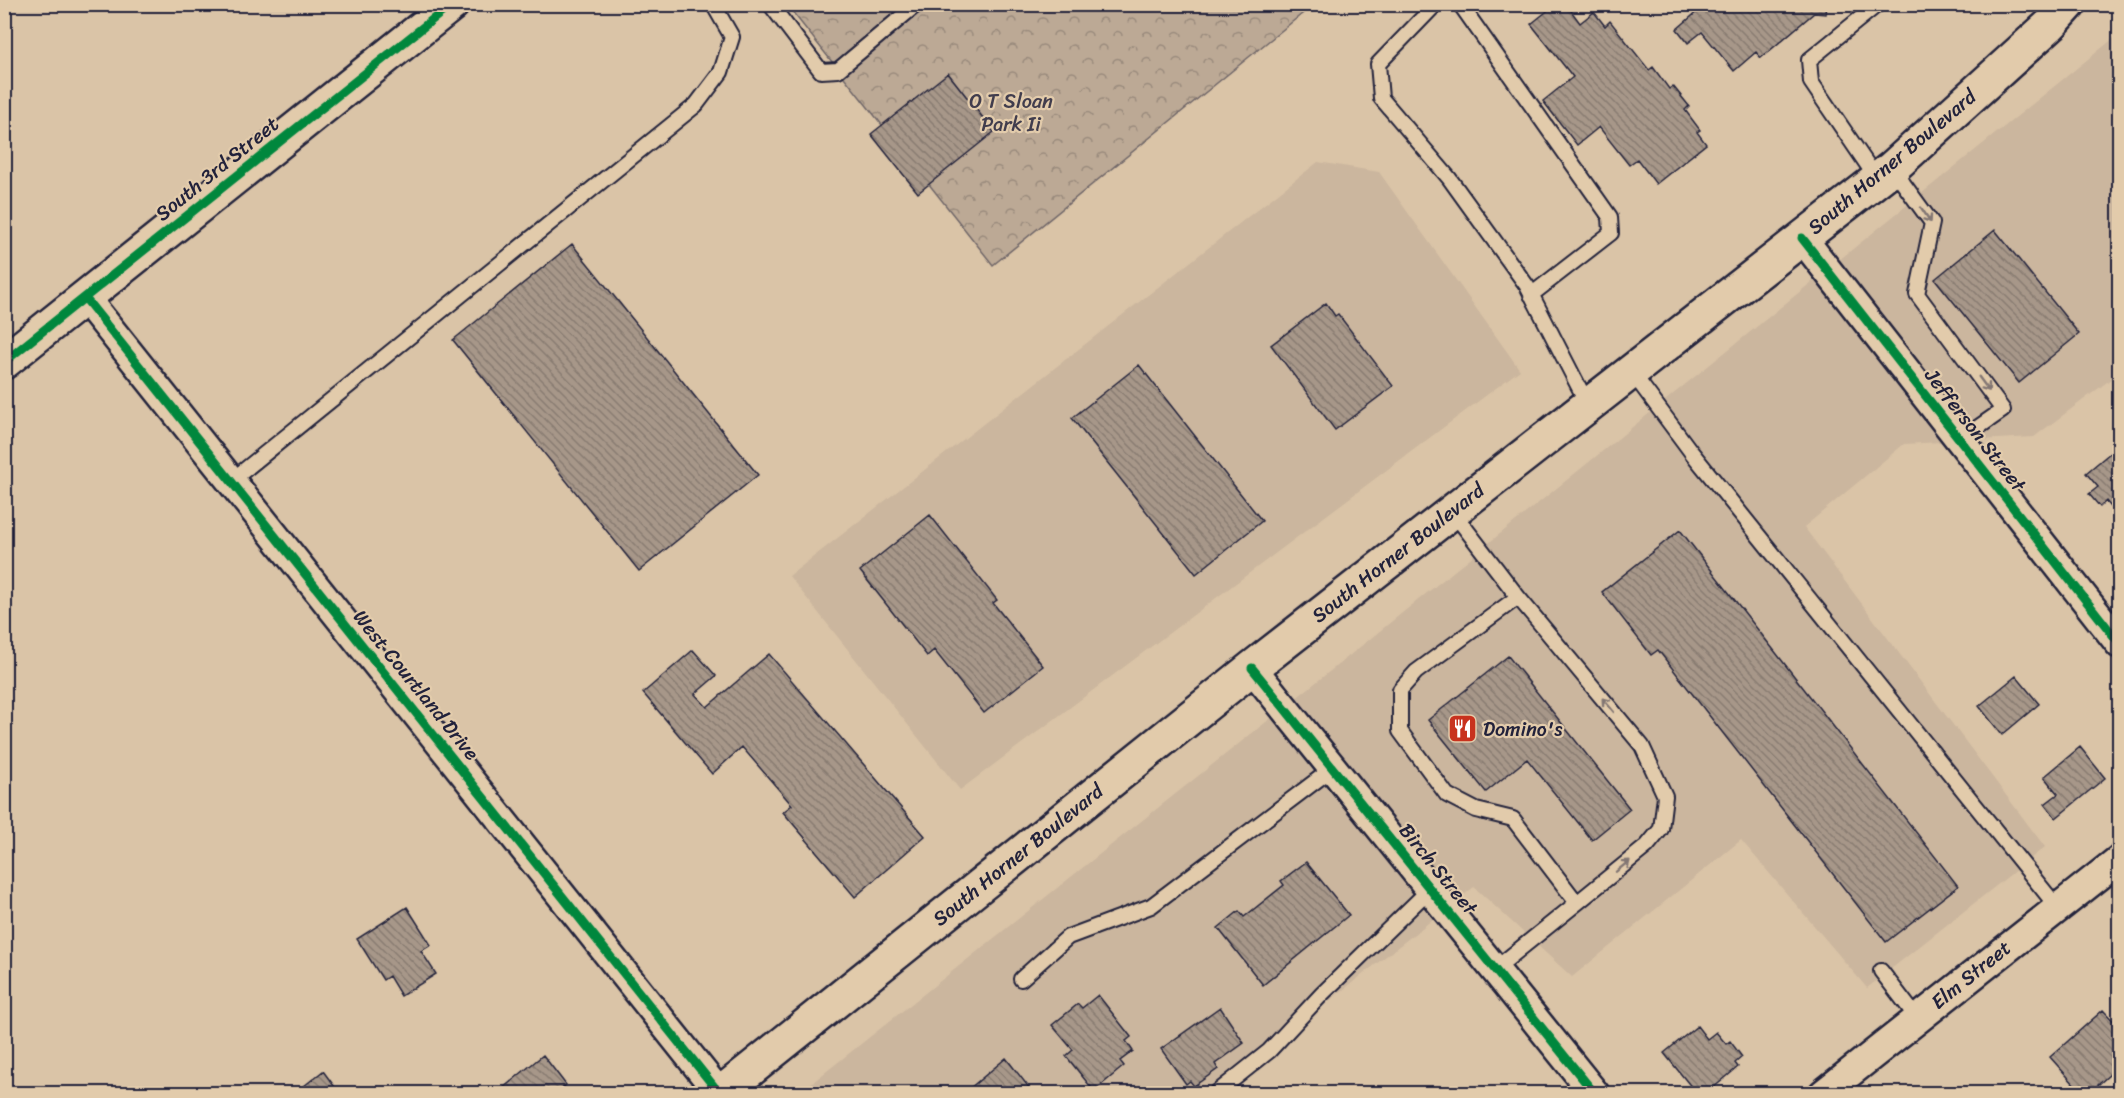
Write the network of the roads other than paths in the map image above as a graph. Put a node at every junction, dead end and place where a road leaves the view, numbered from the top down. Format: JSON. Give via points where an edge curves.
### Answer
{"nodes":[{"id":1,"x":452,"y":4,"type":"edge"},
{"id":2,"x":713,"y":4,"type":"edge"},
{"id":3,"x":770,"y":4,"type":"edge"},
{"id":4,"x":917,"y":4,"type":"edge"},
{"id":5,"x":1436,"y":4,"type":"edge"},
{"id":6,"x":1460,"y":4,"type":"edge"},
{"id":7,"x":1878,"y":4,"type":"edge"},
{"id":8,"x":2069,"y":4,"type":"edge"},
{"id":9,"x":1884,"y":173,"type":"junction"},
{"id":10,"x":1802,"y":238,"type":"junction"},
{"id":11,"x":1531,"y":295,"type":"junction"},
{"id":12,"x":85,"y":298,"type":"junction"},
{"id":13,"x":4,"y":363,"type":"edge"},
{"id":14,"x":1631,"y":371,"type":"junction"},
{"id":15,"x":1588,"y":405,"type":"junction"},
{"id":16,"x":1960,"y":440,"type":"junction"},
{"id":17,"x":231,"y":481,"type":"junction"},
{"id":18,"x":1452,"y":511,"type":"junction"},
{"id":19,"x":1518,"y":597,"type":"junction"},
{"id":20,"x":2120,"y":644,"type":"edge"},
{"id":21,"x":1252,"y":668,"type":"junction"},
{"id":22,"x":1333,"y":768,"type":"junction"},
{"id":23,"x":2120,"y":859,"type":"edge"},
{"id":24,"x":1430,"y":889,"type":"junction"},
{"id":25,"x":1577,"y":903,"type":"junction"},
{"id":26,"x":2057,"y":907,"type":"junction"},
{"id":27,"x":1495,"y":969,"type":"junction"},
{"id":28,"x":1881,"y":971,"type":"dead end"},
{"id":29,"x":1021,"y":979,"type":"dead end"},
{"id":30,"x":1917,"y":1018,"type":"junction"},
{"id":31,"x":720,"y":1094,"type":"edge"},
{"id":32,"x":1215,"y":1094,"type":"edge"},
{"id":33,"x":1595,"y":1094,"type":"edge"},
{"id":34,"x":1823,"y":1094,"type":"edge"}],
"edges":[{"from":1,"to":12,"type":"main road","name":"South 3rd Street"},
{"from":2,"to":17,"type":"lane","via":[[732,38],[721,72],[696,105]]},
{"from":3,"to":4,"type":"lane","via":[[821,71],[838,70]]},
{"from":5,"to":11,"type":"lane","via":[[1378,64],[1381,98],[1449,178]]},
{"from":6,"to":11,"type":"lane","via":[[1610,217],[1611,232]]},
{"from":7,"to":9,"type":"lane","via":[[1809,60],[1811,82]]},
{"from":8,"to":9,"type":"main road","name":"South Horner Boulevard"},
{"from":9,"to":10,"type":"main road","name":"South Horner Boulevard"},
{"from":9,"to":16,"type":"lane","one_way":true,"via":[[1932,223],[1917,294],[2002,410]]},
{"from":10,"to":14,"type":"main road","name":"South Horner Boulevard"},
{"from":10,"to":16,"type":"street","name":"Jefferson Street"},
{"from":11,"to":15,"type":"lane"},
{"from":12,"to":13,"type":"main road","name":"South 3rd Street"},
{"from":12,"to":17,"type":"street","name":"West Courtland Drive"},
{"from":14,"to":15,"type":"main road","name":"South Horner Boulevard"},
{"from":14,"to":26,"type":"lane","via":[[1692,453]]},
{"from":15,"to":18,"type":"main road","name":"South Horner Boulevard"},
{"from":16,"to":20,"type":"street","name":"Jefferson Street"},
{"from":17,"to":31,"type":"street","name":"West Courtland Drive"},
{"from":18,"to":19,"type":"lane"},
{"from":18,"to":21,"type":"main road","name":"South Horner Boulevard"},
{"from":25,"to":19,"type":"lane","one_way":true,"via":[[1647,846],[1660,829],[1665,796],[1642,746]]},
{"from":19,"to":25,"type":"lane","via":[[1416,672],[1400,690],[1400,731],[1447,795],[1476,810],[1513,819]]},
{"from":21,"to":22,"type":"street","name":"Birch Street"},
{"from":21,"to":31,"type":"main road","name":"South Horner Boulevard"},
{"from":22,"to":24,"type":"street","name":"Birch Street"},
{"from":22,"to":29,"type":"lane","via":[[1151,906],[1068,937]]},
{"from":23,"to":26,"type":"street","name":"Elm Street"},
{"from":24,"to":27,"type":"street","name":"Birch Street"},
{"from":24,"to":32,"type":"lane","via":[[1322,993],[1269,1051]]},
{"from":25,"to":27,"type":"lane"},
{"from":26,"to":30,"type":"street","name":"Elm Street"},
{"from":27,"to":33,"type":"street","name":"Birch Street"},
{"from":28,"to":30,"type":"lane"},
{"from":30,"to":34,"type":"street","name":"Elm Street"}]}
